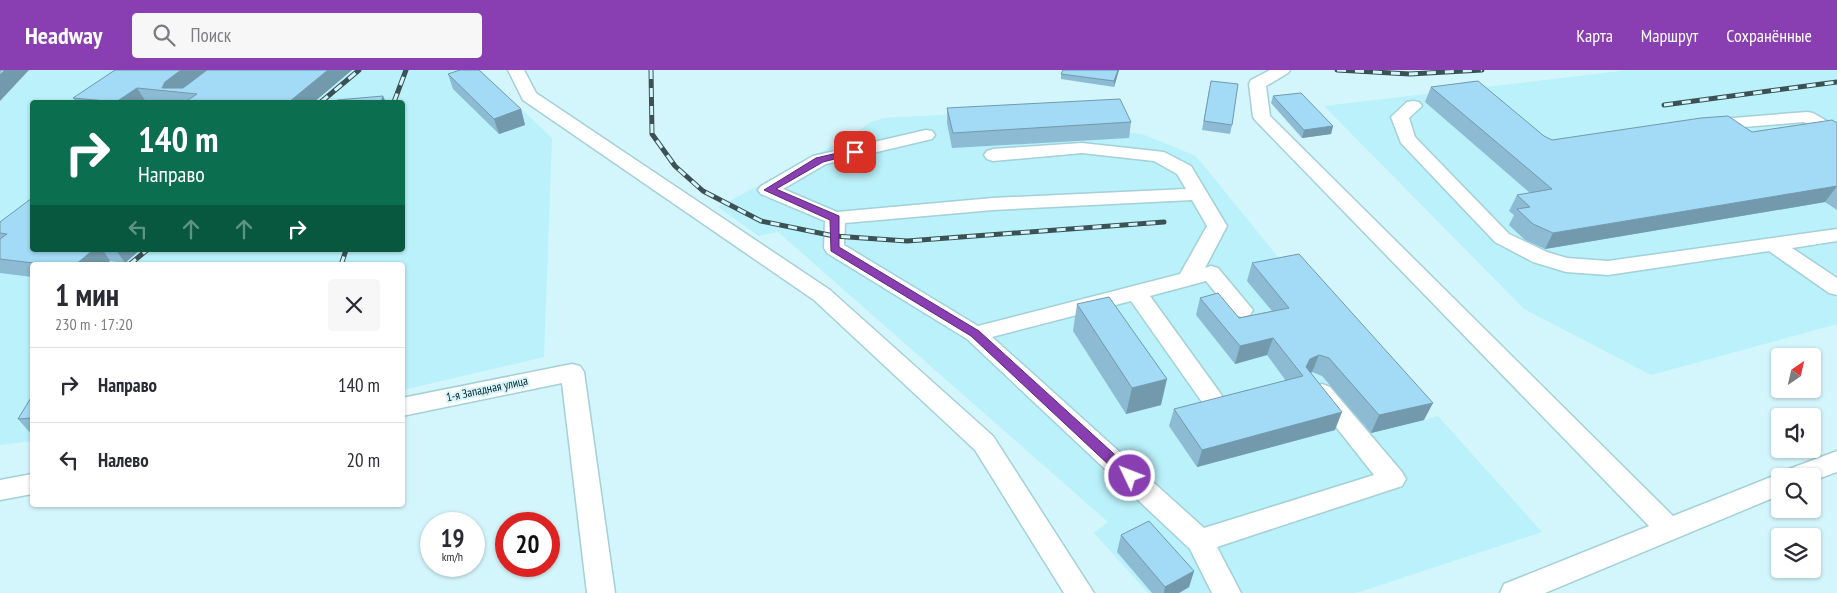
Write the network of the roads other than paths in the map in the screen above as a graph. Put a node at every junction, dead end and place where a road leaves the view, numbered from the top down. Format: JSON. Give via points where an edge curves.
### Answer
{"nodes":[{"id":1,"x":516,"y":70,"type":"edge"},
{"id":2,"x":1282,"y":70,"type":"edge"},
{"id":3,"x":1413,"y":106,"type":"dead end"},
{"id":4,"x":1692,"y":126,"type":"edge"},
{"id":5,"x":926,"y":135,"type":"dead end"},
{"id":6,"x":1837,"y":136,"type":"edge"},
{"id":7,"x":993,"y":155,"type":"dead end"},
{"id":8,"x":1198,"y":194,"type":"junction"},
{"id":9,"x":835,"y":218,"type":"junction"},
{"id":10,"x":1837,"y":235,"type":"edge"},
{"id":11,"x":1773,"y":244,"type":"junction"},
{"id":12,"x":1188,"y":279,"type":"junction"},
{"id":13,"x":1835,"y":285,"type":"edge"},
{"id":14,"x":1136,"y":292,"type":"junction"},
{"id":15,"x":1242,"y":310,"type":"dead end"},
{"id":16,"x":975,"y":334,"type":"junction"},
{"id":17,"x":1313,"y":383,"type":"edge"},
{"id":18,"x":1210,"y":396,"type":"dead end"},
{"id":19,"x":405,"y":406,"type":"edge"},
{"id":20,"x":1837,"y":461,"type":"edge"},
{"id":21,"x":1819,"y":468,"type":"edge"},
{"id":22,"x":30,"y":484,"type":"edge"},
{"id":23,"x":1771,"y":488,"type":"edge"},
{"id":24,"x":0,"y":490,"type":"edge"},
{"id":25,"x":1668,"y":528,"type":"junction"},
{"id":26,"x":1200,"y":541,"type":"junction"},
{"id":27,"x":601,"y":593,"type":"edge"},
{"id":28,"x":1080,"y":593,"type":"edge"},
{"id":29,"x":1228,"y":593,"type":"edge"},
{"id":30,"x":1514,"y":593,"type":"edge"}],
"edges":[{"from":1,"to":28,"type":"street","via":[[529,96],[822,295],[984,443]]},
{"from":2,"to":25,"type":"street","via":[[1257,84],[1262,116]]},
{"from":3,"to":11,"type":"street","via":[[1400,117],[1407,138],[1502,238],[1540,257],[1566,265],[1608,268]]},
{"from":4,"to":6,"type":"street","via":[[1807,118]]},
{"from":5,"to":9,"type":"street","via":[[820,160],[768,190]]},
{"from":7,"to":8,"type":"street","via":[[1082,148],[1158,156],[1184,170]]},
{"from":8,"to":9,"type":"street","via":[[993,204]]},
{"from":8,"to":12,"type":"street","via":[[1218,226]]},
{"from":9,"to":16,"type":"street","via":[[834,248]]},
{"from":10,"to":11,"type":"street"},
{"from":11,"to":13,"type":"street"},
{"from":12,"to":14,"type":"street"},
{"from":12,"to":15,"type":"street","via":[[1211,273]]},
{"from":14,"to":16,"type":"street"},
{"from":14,"to":18,"type":"street"},
{"from":16,"to":26,"type":"street"},
{"from":17,"to":26,"type":"street","via":[[1394,479]]},
{"from":19,"to":27,"type":"street","name":"1-я Западная улица","via":[[572,372]]},
{"from":20,"to":21,"type":"street"},
{"from":22,"to":24,"type":"street"},
{"from":23,"to":25,"type":"street"},
{"from":25,"to":30,"type":"street"},
{"from":26,"to":29,"type":"street"}]}
